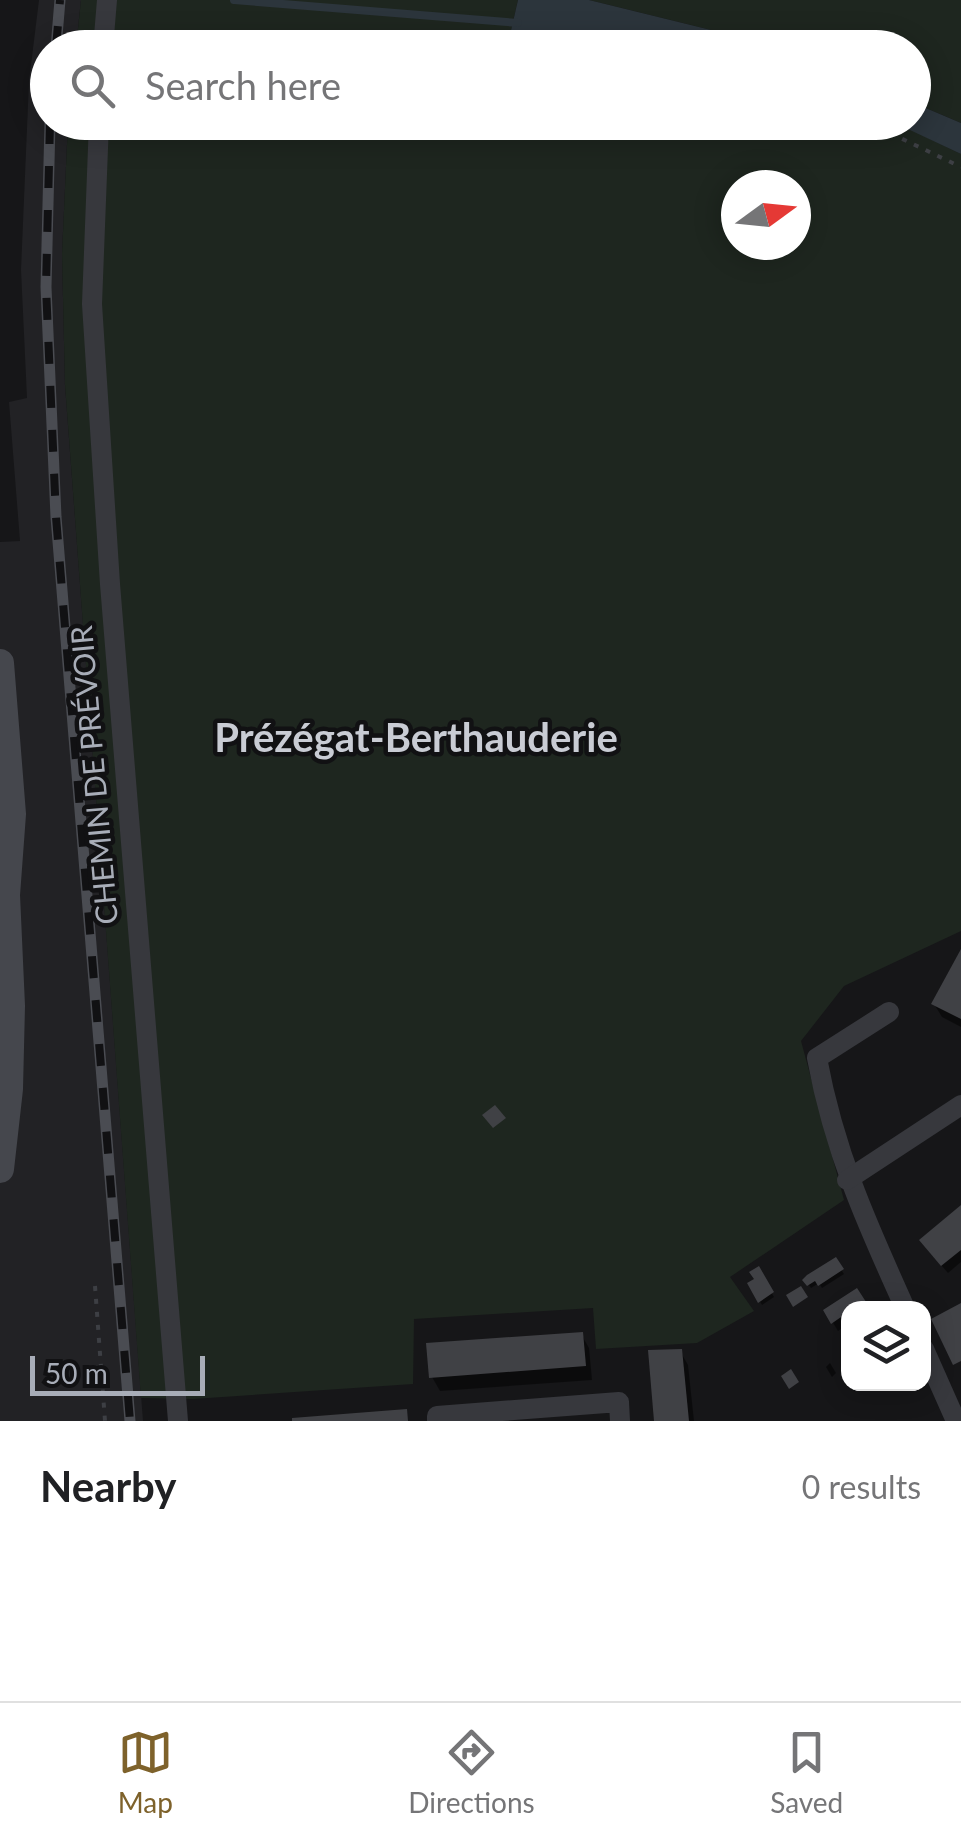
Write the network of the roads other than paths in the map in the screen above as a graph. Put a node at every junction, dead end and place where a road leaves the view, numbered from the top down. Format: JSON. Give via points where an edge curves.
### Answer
{"nodes":[{"id":1,"x":108,"y":0,"type":"edge"},
{"id":2,"x":105,"y":30,"type":"edge"},
{"id":3,"x":98,"y":140,"type":"edge"},
{"id":4,"x":0,"y":663,"type":"edge"},
{"id":5,"x":3,"y":881,"type":"edge"},
{"id":6,"x":889,"y":1012,"type":"dead end"},
{"id":7,"x":961,"y":1105,"type":"edge"},
{"id":8,"x":0,"y":1169,"type":"edge"},
{"id":9,"x":847,"y":1180,"type":"junction"},
{"id":10,"x":902,"y":1301,"type":"edge"},
{"id":11,"x":931,"y":1365,"type":"edge"},
{"id":12,"x":178,"y":1421,"type":"edge"},
{"id":13,"x":437,"y":1421,"type":"edge"},
{"id":14,"x":620,"y":1421,"type":"edge"},
{"id":15,"x":956,"y":1421,"type":"edge"}],
"edges":[{"from":1,"to":2,"type":"street"},
{"from":3,"to":12,"type":"street","name":"CHEMIN DE PRÉVOIR","via":[[92,304]]},
{"from":4,"to":5,"type":"main road","via":[[12,814]]},
{"from":5,"to":8,"type":"main road","via":[[11,1006]]},
{"from":6,"to":9,"type":"street","via":[[817,1058]]},
{"from":7,"to":9,"type":"street"},
{"from":9,"to":10,"type":"street"},
{"from":11,"to":15,"type":"street"},
{"from":13,"to":14,"type":"street","via":[[436,1416],[619,1402]]}]}
